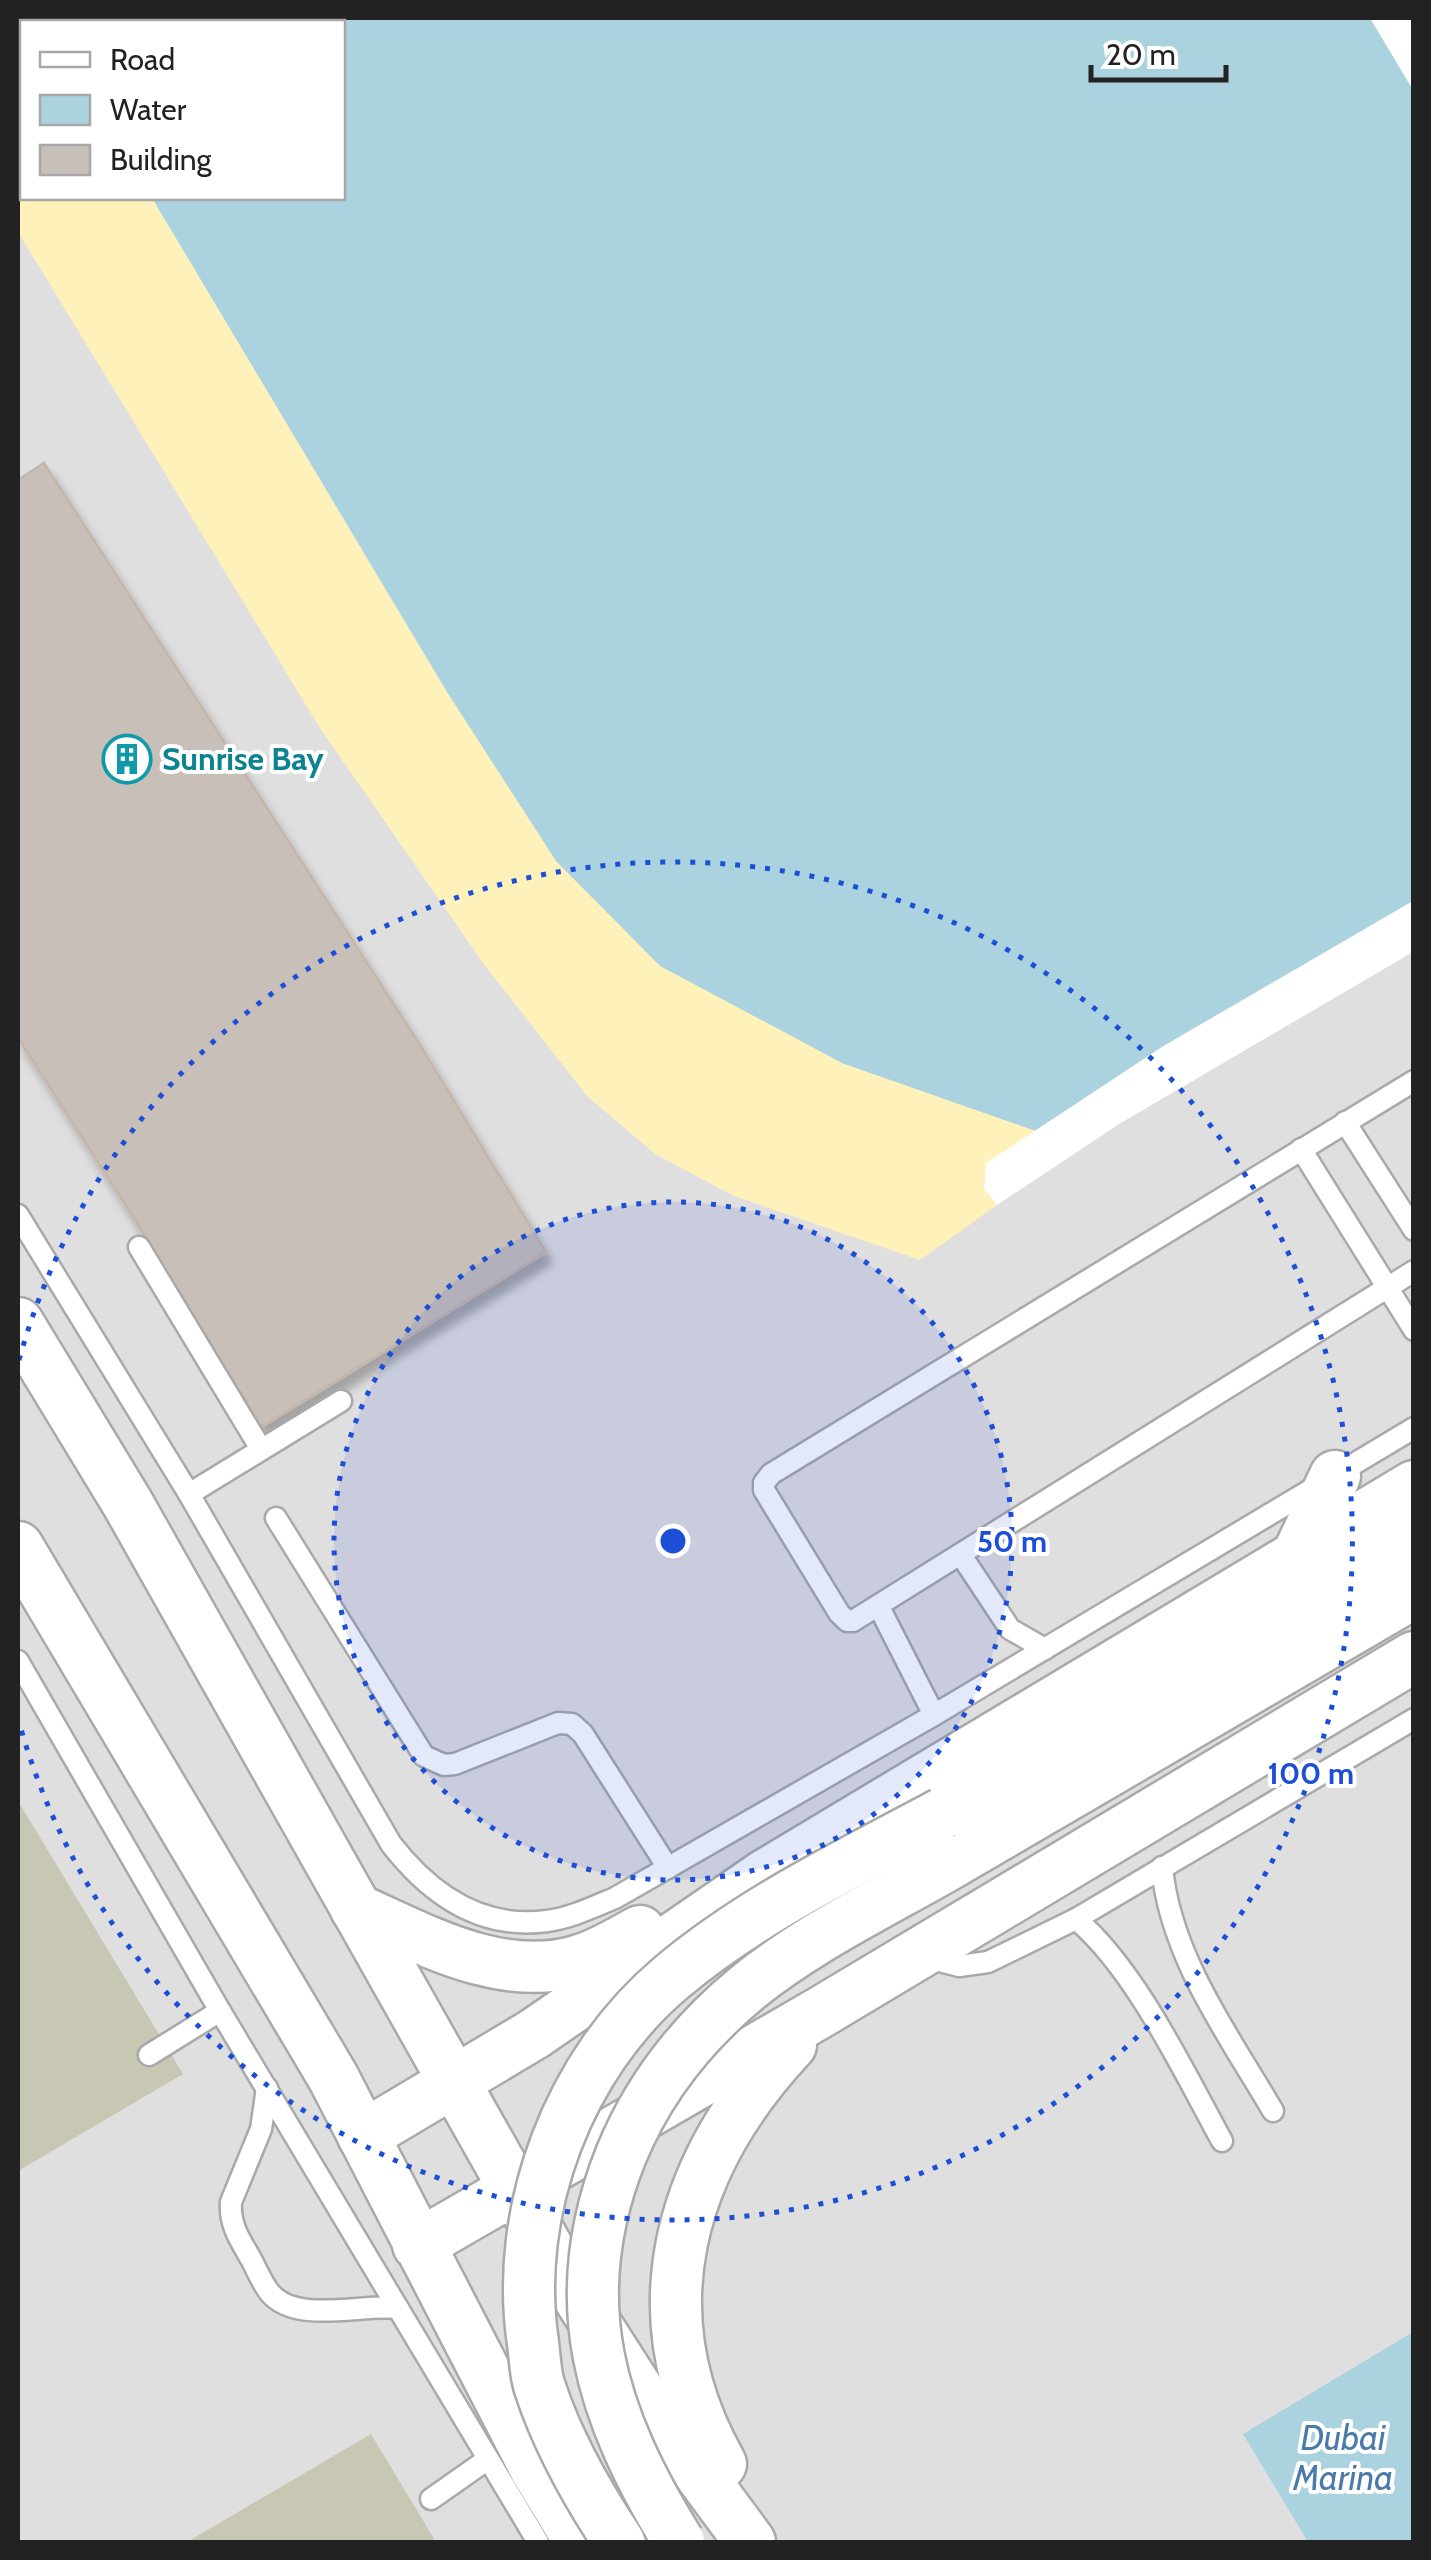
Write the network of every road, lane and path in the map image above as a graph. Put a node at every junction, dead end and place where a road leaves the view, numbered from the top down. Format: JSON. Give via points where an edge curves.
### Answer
{"nodes":[{"id":1,"x":1414,"y":1080,"type":"edge"},
{"id":2,"x":1345,"y":1122,"type":"junction"},
{"id":3,"x":1301,"y":1149,"type":"junction"},
{"id":4,"x":18,"y":1215,"type":"edge"},
{"id":5,"x":1414,"y":1230,"type":"edge"},
{"id":6,"x":139,"y":1247,"type":"dead end"},
{"id":7,"x":1414,"y":1271,"type":"edge"},
{"id":8,"x":1386,"y":1288,"type":"junction"},
{"id":9,"x":18,"y":1323,"type":"edge"},
{"id":10,"x":1414,"y":1330,"type":"edge"},
{"id":11,"x":341,"y":1401,"type":"dead end"},
{"id":12,"x":1414,"y":1428,"type":"edge"},
{"id":13,"x":262,"y":1450,"type":"junction"},
{"id":14,"x":1335,"y":1476,"type":"junction"},
{"id":15,"x":1414,"y":1486,"type":"edge"},
{"id":16,"x":189,"y":1494,"type":"junction"},
{"id":17,"x":276,"y":1518,"type":"dead end"},
{"id":18,"x":1414,"y":1540,"type":"edge"},
{"id":19,"x":18,"y":1548,"type":"edge"},
{"id":20,"x":1298,"y":1554,"type":"junction"},
{"id":21,"x":961,"y":1555,"type":"junction"},
{"id":22,"x":1414,"y":1593,"type":"edge"},
{"id":23,"x":878,"y":1607,"type":"junction"},
{"id":24,"x":1045,"y":1648,"type":"junction"},
{"id":25,"x":1414,"y":1657,"type":"edge"},
{"id":26,"x":18,"y":1661,"type":"edge"},
{"id":27,"x":934,"y":1716,"type":"junction"},
{"id":28,"x":1414,"y":1719,"type":"edge"},
{"id":29,"x":668,"y":1868,"type":"junction"},
{"id":30,"x":1162,"y":1868,"type":"junction"},
{"id":31,"x":766,"y":1874,"type":"junction"},
{"id":32,"x":356,"y":1909,"type":"junction"},
{"id":33,"x":1076,"y":1918,"type":"junction"},
{"id":34,"x":918,"y":1954,"type":"junction"},
{"id":35,"x":220,"y":2012,"type":"junction"},
{"id":36,"x":821,"y":2012,"type":"junction"},
{"id":37,"x":149,"y":2055,"type":"dead end"},
{"id":38,"x":456,"y":2081,"type":"junction"},
{"id":39,"x":267,"y":2086,"type":"junction"},
{"id":40,"x":1273,"y":2112,"type":"dead end"},
{"id":41,"x":363,"y":2136,"type":"junction"},
{"id":42,"x":1222,"y":2141,"type":"dead end"},
{"id":43,"x":516,"y":2189,"type":"junction"},
{"id":44,"x":418,"y":2245,"type":"junction"},
{"id":45,"x":398,"y":2308,"type":"junction"},
{"id":46,"x":488,"y":2459,"type":"junction"},
{"id":47,"x":431,"y":2499,"type":"dead end"},
{"id":48,"x":745,"y":2537,"type":"edge"},
{"id":49,"x":538,"y":2542,"type":"edge"},
{"id":50,"x":580,"y":2542,"type":"edge"},
{"id":51,"x":619,"y":2542,"type":"edge"},
{"id":52,"x":680,"y":2542,"type":"edge"}],
"edges":[{"from":1,"to":2,"type":"lane"},
{"from":2,"to":3,"type":"lane"},
{"from":2,"to":5,"type":"lane"},
{"from":3,"to":8,"type":"lane"},
{"from":3,"to":23,"type":"lane","via":[[766,1477],[766,1495],[842,1618],[853,1622]]},
{"from":4,"to":16,"type":"lane"},
{"from":6,"to":13,"type":"lane"},
{"from":7,"to":8,"type":"lane"},
{"from":8,"to":10,"type":"lane"},
{"from":8,"to":21,"type":"lane"},
{"from":9,"to":32,"type":"street"},
{"from":11,"to":13,"type":"lane"},
{"from":12,"to":14,"type":"lane"},
{"from":13,"to":16,"type":"lane"},
{"from":14,"to":20,"type":"street"},
{"from":14,"to":24,"type":"lane"},
{"from":15,"to":20,"type":"street"},
{"from":16,"to":29,"type":"lane","via":[[391,1844],[430,1886],[480,1914],[546,1921],[615,1898]]},
{"from":17,"to":29,"type":"lane","via":[[424,1756],[455,1764],[572,1724]]},
{"from":18,"to":51,"type":"street","bridge":true,"via":[[769,1908],[717,1941],[624,2022],[584,2083],[548,2165],[527,2276],[539,2385],[591,2500]]},
{"from":19,"to":41,"type":"street"},
{"from":20,"to":31,"type":"street"},
{"from":21,"to":23,"type":"lane"},
{"from":21,"to":24,"type":"lane","via":[[1010,1629]]},
{"from":22,"to":52,"type":"street","bridge":true,"via":[[790,1958],[749,1986],[676,2058],[647,2100],[608,2187],[591,2299],[606,2386],[636,2469]]},
{"from":23,"to":27,"type":"lane"},
{"from":24,"to":27,"type":"lane"},
{"from":25,"to":34,"type":"street"},
{"from":26,"to":35,"type":"lane"},
{"from":27,"to":29,"type":"lane"},
{"from":28,"to":30,"type":"lane"},
{"from":30,"to":33,"type":"lane"},
{"from":30,"to":40,"type":"lane","via":[[1179,1939]]},
{"from":31,"to":32,"type":"street","via":[[716,1885],[616,1945],[548,1966],[484,1962]]},
{"from":31,"to":38,"type":"street"},
{"from":32,"to":38,"type":"street"},
{"from":33,"to":34,"type":"lane","via":[[988,1962],[945,1964]]},
{"from":33,"to":42,"type":"lane","via":[[1112,1955]]},
{"from":34,"to":36,"type":"street"},
{"from":35,"to":37,"type":"lane"},
{"from":35,"to":39,"type":"lane"},
{"from":36,"to":43,"type":"street"},
{"from":36,"to":48,"type":"street","via":[[739,2106],[710,2158],[679,2261],[679,2357],[692,2404],[732,2487]]},
{"from":38,"to":41,"type":"street"},
{"from":38,"to":43,"type":"street"},
{"from":39,"to":45,"type":"lane"},
{"from":39,"to":45,"type":"lane","via":[[261,2129],[230,2212],[269,2292],[301,2310]]},
{"from":41,"to":44,"type":"street"},
{"from":43,"to":44,"type":"street"},
{"from":43,"to":48,"type":"street","via":[[596,2327]]},
{"from":44,"to":50,"type":"street"},
{"from":45,"to":46,"type":"lane"},
{"from":46,"to":47,"type":"lane"},
{"from":46,"to":49,"type":"lane"}]}
